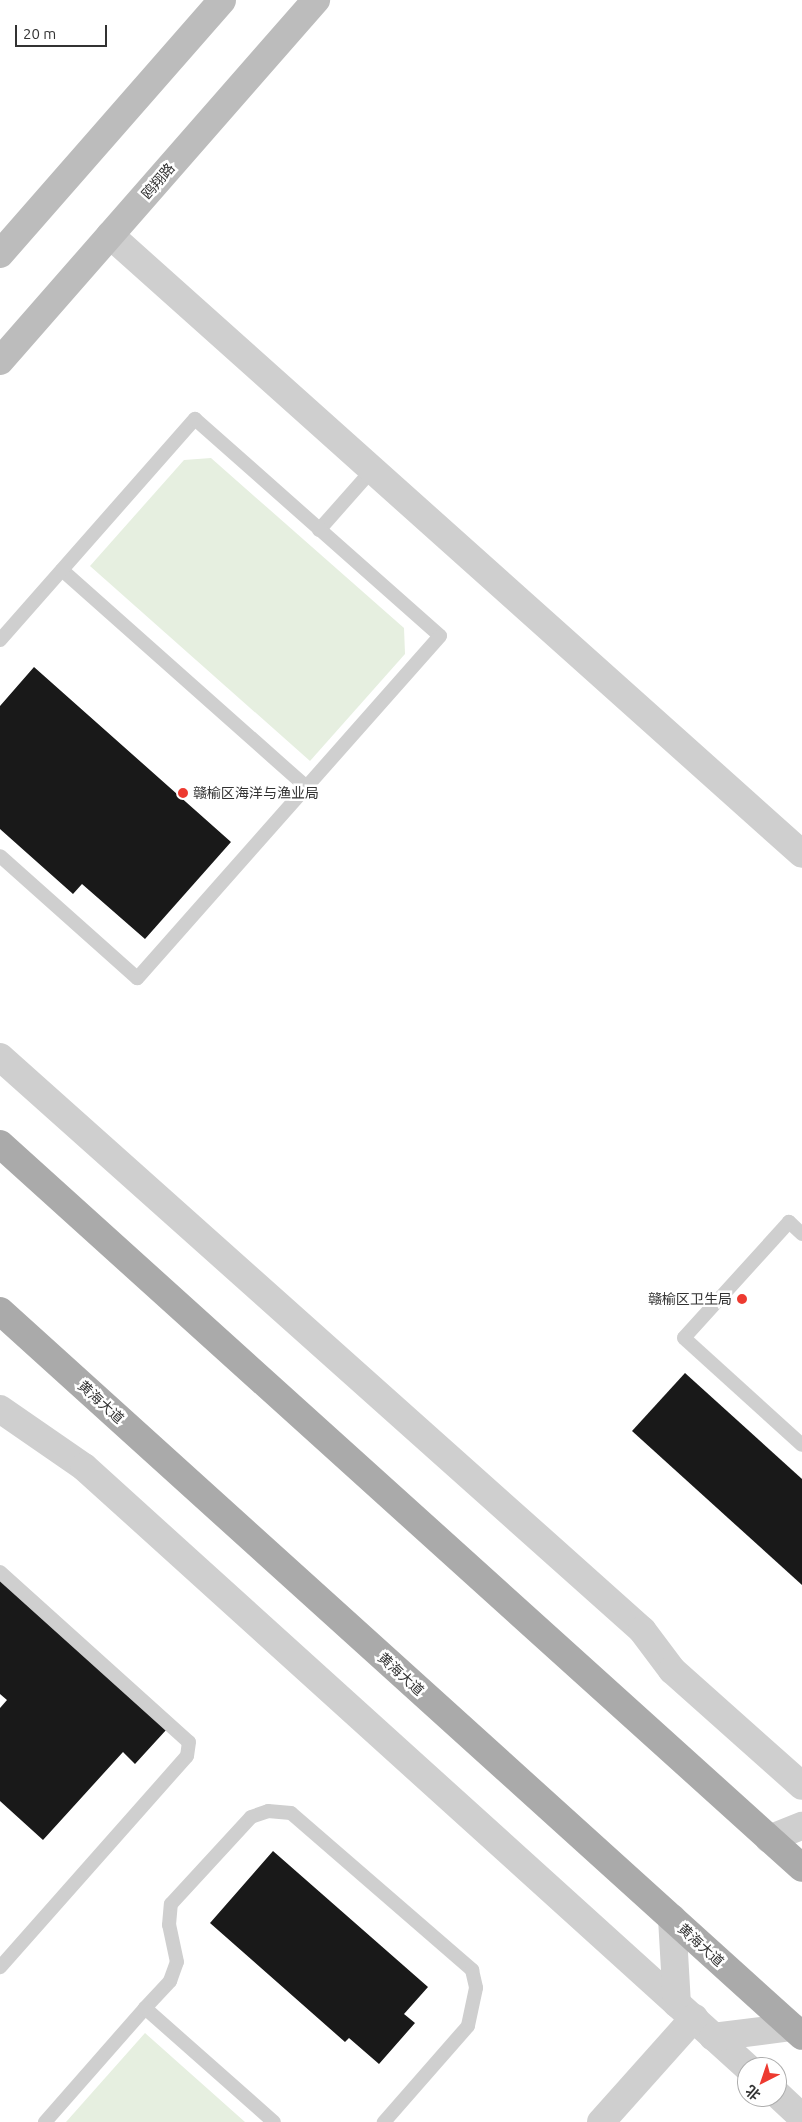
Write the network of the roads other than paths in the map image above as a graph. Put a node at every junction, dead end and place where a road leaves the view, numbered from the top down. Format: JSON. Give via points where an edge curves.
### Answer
{"nodes":[{"id":1,"x":222,"y":0,"type":"edge"},
{"id":2,"x":316,"y":0,"type":"edge"},
{"id":3,"x":110,"y":235,"type":"junction"},
{"id":4,"x":0,"y":254,"type":"edge"},
{"id":5,"x":0,"y":361,"type":"edge"},
{"id":6,"x":373,"y":470,"type":"junction"},
{"id":7,"x":319,"y":530,"type":"junction"},
{"id":8,"x":62,"y":570,"type":"junction"},
{"id":9,"x":0,"y":640,"type":"edge"},
{"id":10,"x":306,"y":787,"type":"junction"},
{"id":11,"x":802,"y":854,"type":"edge"},
{"id":12,"x":0,"y":856,"type":"edge"},
{"id":13,"x":0,"y":1057,"type":"edge"},
{"id":14,"x":0,"y":1144,"type":"edge"},
{"id":15,"x":802,"y":1234,"type":"edge"},
{"id":16,"x":0,"y":1311,"type":"edge"},
{"id":17,"x":0,"y":1409,"type":"edge"},
{"id":18,"x":802,"y":1445,"type":"edge"},
{"id":19,"x":0,"y":1572,"type":"edge"},
{"id":20,"x":802,"y":1786,"type":"edge"},
{"id":21,"x":802,"y":1826,"type":"edge"},
{"id":22,"x":769,"y":1839,"type":"junction"},
{"id":23,"x":802,"y":1868,"type":"edge"},
{"id":24,"x":672,"y":1918,"type":"junction"},
{"id":25,"x":0,"y":1967,"type":"edge"},
{"id":26,"x":145,"y":2008,"type":"junction"},
{"id":27,"x":685,"y":2011,"type":"junction"},
{"id":28,"x":797,"y":2032,"type":"edge"},
{"id":29,"x":713,"y":2037,"type":"junction"},
{"id":30,"x":737,"y":2058,"type":"edge"},
{"id":31,"x":787,"y":2103,"type":"edge"},
{"id":32,"x":802,"y":2117,"type":"edge"},
{"id":33,"x":45,"y":2122,"type":"edge"},
{"id":34,"x":274,"y":2122,"type":"edge"},
{"id":35,"x":384,"y":2122,"type":"edge"},
{"id":36,"x":601,"y":2122,"type":"edge"}],
"edges":[{"from":1,"to":4,"type":"street"},
{"from":2,"to":3,"type":"street","name":"鸥翔路"},
{"from":3,"to":5,"type":"street","name":"鸥翔路"},
{"from":3,"to":6,"type":"street"},
{"from":6,"to":7,"type":"lane"},
{"from":6,"to":11,"type":"street"},
{"from":7,"to":8,"type":"lane","via":[[195,420]]},
{"from":7,"to":10,"type":"lane","via":[[440,636]]},
{"from":8,"to":9,"type":"lane"},
{"from":8,"to":10,"type":"lane"},
{"from":10,"to":12,"type":"lane","via":[[137,978]]},
{"from":13,"to":20,"type":"street","via":[[642,1630],[672,1670]]},
{"from":14,"to":22,"type":"main road"},
{"from":15,"to":18,"type":"lane","via":[[789,1222],[684,1338]]},
{"from":16,"to":24,"type":"main road","name":"黄海大道"},
{"from":17,"to":27,"type":"street","via":[[84,1468]]},
{"from":19,"to":25,"type":"lane","via":[[189,1742],[187,1756]]},
{"from":21,"to":22,"type":"street"},
{"from":22,"to":23,"type":"main road"},
{"from":24,"to":27,"type":"street"},
{"from":24,"to":28,"type":"main road","name":"黄海大道"},
{"from":26,"to":33,"type":"lane"},
{"from":26,"to":34,"type":"lane"},
{"from":26,"to":35,"type":"lane","via":[[170,1982],[177,1962],[169,1925],[171,1904],[251,1818],[268,1811],[291,1812],[472,1970],[476,1988],[468,2026]]},
{"from":27,"to":29,"type":"street"},
{"from":27,"to":36,"type":"street"},
{"from":28,"to":29,"type":"street"},
{"from":29,"to":30,"type":"street"},
{"from":31,"to":32,"type":"street"}]}
